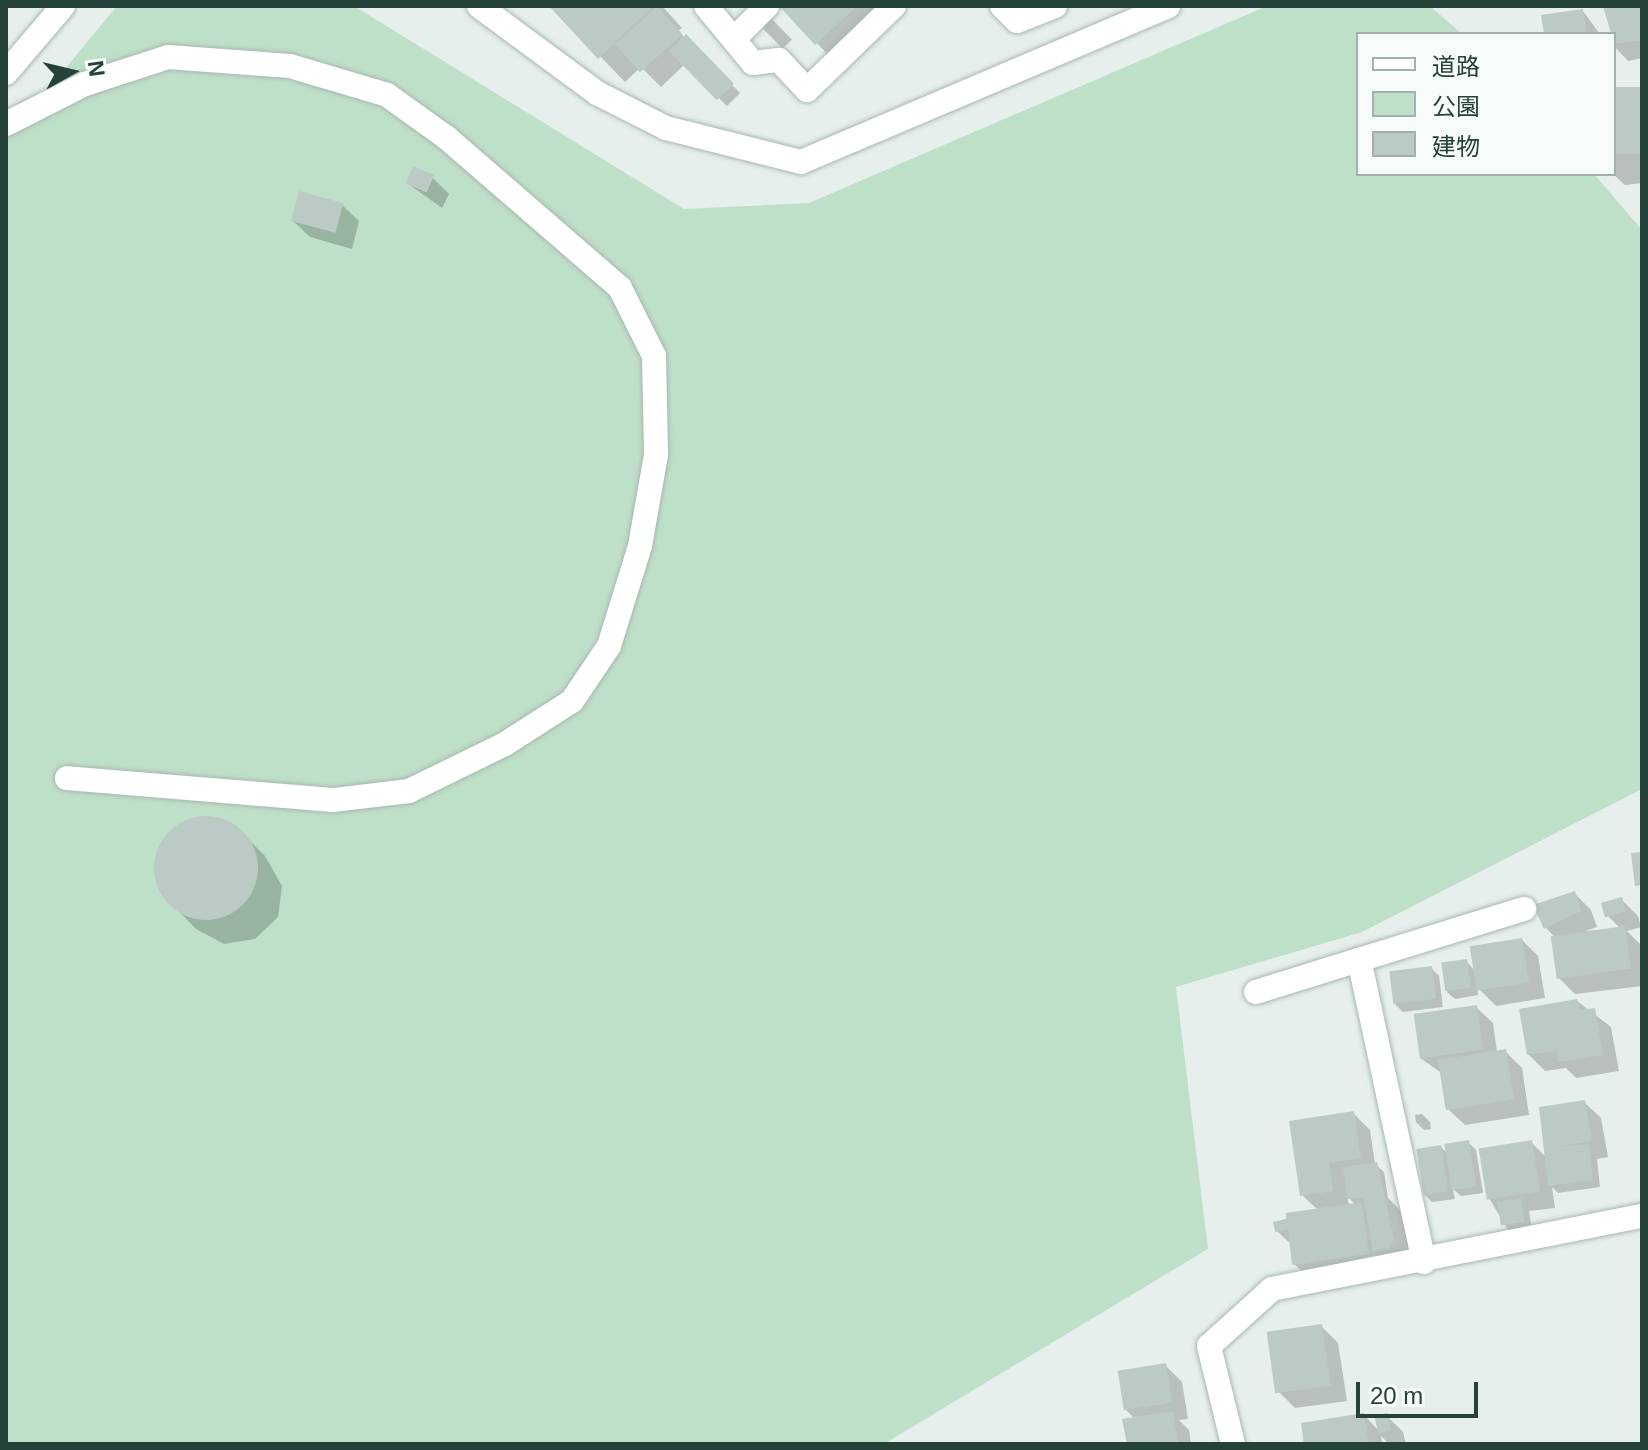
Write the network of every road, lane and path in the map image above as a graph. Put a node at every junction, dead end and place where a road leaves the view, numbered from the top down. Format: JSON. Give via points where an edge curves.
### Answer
{"nodes":[{"id":1,"x":63,"y":6,"type":"edge"},
{"id":2,"x":479,"y":6,"type":"edge"},
{"id":3,"x":706,"y":6,"type":"edge"},
{"id":4,"x":767,"y":6,"type":"edge"},
{"id":5,"x":894,"y":6,"type":"edge"},
{"id":6,"x":1002,"y":6,"type":"edge"},
{"id":7,"x":1055,"y":6,"type":"edge"},
{"id":8,"x":1168,"y":6,"type":"edge"},
{"id":9,"x":734,"y":39,"type":"junction"},
{"id":10,"x":6,"y":73,"type":"edge"},
{"id":11,"x":6,"y":124,"type":"edge"},
{"id":12,"x":67,"y":778,"type":"dead end"},
{"id":13,"x":1524,"y":909,"type":"dead end"},
{"id":14,"x":1359,"y":960,"type":"junction"},
{"id":15,"x":1256,"y":992,"type":"dead end"},
{"id":16,"x":1642,"y":1216,"type":"edge"},
{"id":17,"x":1424,"y":1262,"type":"junction"},
{"id":18,"x":1233,"y":1444,"type":"edge"}],
"edges":[{"from":1,"to":10,"type":"street"},
{"from":2,"to":8,"type":"street","via":[[597,93],[666,128],[801,162]]},
{"from":3,"to":9,"type":"street"},
{"from":4,"to":9,"type":"street"},
{"from":5,"to":9,"type":"street","via":[[807,90],[779,60],[753,63]]},
{"from":6,"to":7,"type":"street","via":[[1017,21]]},
{"from":11,"to":12,"type":"street","via":[[85,84],[168,57],[290,66],[387,95],[447,138],[620,288],[654,356],[656,455],[640,546],[609,646],[572,701],[505,744],[409,791],[333,800]]},
{"from":13,"to":14,"type":"street"},
{"from":14,"to":15,"type":"street"},
{"from":14,"to":17,"type":"street"},
{"from":16,"to":17,"type":"street"},
{"from":17,"to":18,"type":"street","via":[[1272,1289],[1209,1346]]}]}
